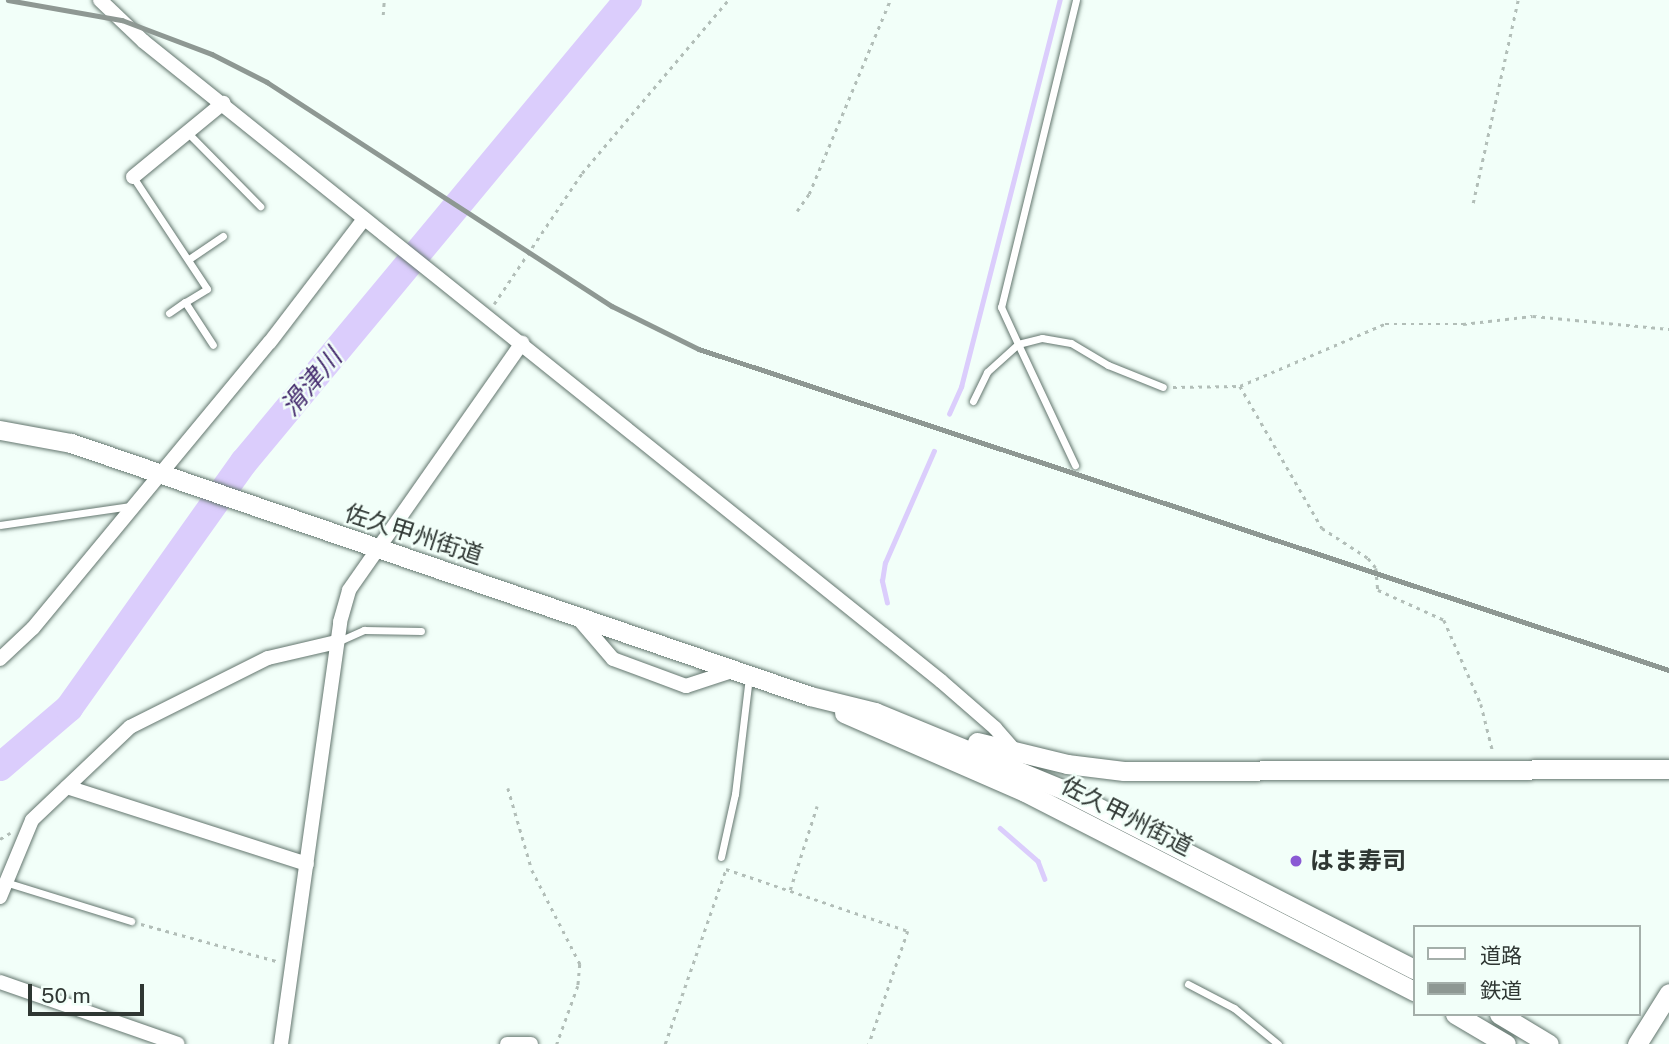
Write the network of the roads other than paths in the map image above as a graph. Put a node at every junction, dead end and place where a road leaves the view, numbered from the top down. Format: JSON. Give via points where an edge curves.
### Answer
{"nodes":[{"id":1,"x":100,"y":0,"type":"edge"},
{"id":2,"x":1076,"y":0,"type":"edge"},
{"id":3,"x":223,"y":103,"type":"junction"},
{"id":4,"x":188,"y":134,"type":"junction"},
{"id":5,"x":133,"y":177,"type":"joint"},
{"id":6,"x":261,"y":206,"type":"dead end"},
{"id":7,"x":368,"y":222,"type":"junction"},
{"id":8,"x":223,"y":236,"type":"dead end"},
{"id":9,"x":189,"y":259,"type":"junction"},
{"id":10,"x":185,"y":302,"type":"junction"},
{"id":11,"x":169,"y":313,"type":"dead end"},
{"id":12,"x":522,"y":342,"type":"junction"},
{"id":13,"x":1018,"y":344,"type":"junction"},
{"id":14,"x":213,"y":345,"type":"dead end"},
{"id":15,"x":1163,"y":387,"type":"road end"},
{"id":16,"x":973,"y":401,"type":"dead end"},
{"id":17,"x":0,"y":430,"type":"edge"},
{"id":18,"x":1075,"y":465,"type":"dead end"},
{"id":19,"x":163,"y":474,"type":"junction"},
{"id":20,"x":134,"y":505,"type":"junction"},
{"id":21,"x":0,"y":525,"type":"edge"},
{"id":22,"x":379,"y":547,"type":"junction"},
{"id":23,"x":575,"y":615,"type":"junction"},
{"id":24,"x":421,"y":631,"type":"dead end"},
{"id":25,"x":337,"y":642,"type":"junction"},
{"id":26,"x":0,"y":659,"type":"edge"},
{"id":27,"x":742,"y":673,"type":"junction"},
{"id":28,"x":810,"y":696,"type":"junction"},
{"id":29,"x":875,"y":712,"type":"junction"},
{"id":30,"x":1016,"y":753,"type":"junction"},
{"id":31,"x":974,"y":769,"type":"junction"},
{"id":32,"x":1669,"y":769,"type":"edge"},
{"id":33,"x":1125,"y":771,"type":"junction"},
{"id":34,"x":1029,"y":774,"type":"junction"},
{"id":35,"x":67,"y":787,"type":"junction"},
{"id":36,"x":721,"y":858,"type":"dead end"},
{"id":37,"x":307,"y":864,"type":"junction"},
{"id":38,"x":8,"y":883,"type":"junction"},
{"id":39,"x":0,"y":897,"type":"edge"},
{"id":40,"x":131,"y":921,"type":"road end"},
{"id":41,"x":1414,"y":969,"type":"edge"},
{"id":42,"x":0,"y":982,"type":"edge"},
{"id":43,"x":1188,"y":984,"type":"dead end"},
{"id":44,"x":1414,"y":991,"type":"edge"},
{"id":45,"x":1669,"y":993,"type":"edge"},
{"id":46,"x":1458,"y":1016,"type":"edge"},
{"id":47,"x":1502,"y":1016,"type":"edge"},
{"id":48,"x":178,"y":1044,"type":"edge"},
{"id":49,"x":281,"y":1044,"type":"edge"},
{"id":50,"x":507,"y":1044,"type":"edge"},
{"id":51,"x":531,"y":1044,"type":"edge"},
{"id":52,"x":1278,"y":1044,"type":"edge"},
{"id":53,"x":1506,"y":1044,"type":"edge"},
{"id":54,"x":1549,"y":1044,"type":"edge"},
{"id":55,"x":1637,"y":1044,"type":"edge"}],
"edges":[{"from":1,"to":3,"type":"street"},
{"from":2,"to":13,"type":"lane","via":[[1002,299]]},
{"from":3,"to":4,"type":"street"},
{"from":3,"to":7,"type":"street"},
{"from":4,"to":5,"type":"street"},
{"from":4,"to":6,"type":"lane"},
{"from":5,"to":9,"type":"lane"},
{"from":7,"to":12,"type":"street"},
{"from":7,"to":19,"type":"street"},
{"from":8,"to":9,"type":"lane"},
{"from":9,"to":10,"type":"lane","via":[[206,289]]},
{"from":10,"to":11,"type":"lane"},
{"from":10,"to":14,"type":"lane"},
{"from":12,"to":22,"type":"street"},
{"from":12,"to":30,"type":"street","via":[[941,681]]},
{"from":13,"to":15,"type":"lane","via":[[1042,338],[1071,343],[1108,365]]},
{"from":13,"to":16,"type":"lane","via":[[987,372]]},
{"from":13,"to":18,"type":"lane"},
{"from":17,"to":19,"type":"main road","name":"佐久甲州街道","via":[[71,443]]},
{"from":19,"to":20,"type":"street"},
{"from":19,"to":22,"type":"main road","name":"佐久甲州街道"},
{"from":20,"to":21,"type":"lane"},
{"from":20,"to":26,"type":"street","via":[[33,628]]},
{"from":22,"to":23,"type":"main road","name":"佐久甲州街道"},
{"from":22,"to":25,"type":"street","via":[[349,590]]},
{"from":23,"to":27,"type":"main road","name":"佐久甲州街道"},
{"from":23,"to":27,"type":"street","via":[[613,659],[686,686]]},
{"from":24,"to":25,"type":"lane","via":[[364,630]]},
{"from":25,"to":35,"type":"street","via":[[268,658],[130,727]]},
{"from":25,"to":37,"type":"street"},
{"from":27,"to":28,"type":"main road","name":"佐久甲州街道"},
{"from":27,"to":36,"type":"lane","via":[[735,794]]},
{"from":28,"to":29,"type":"main road","name":"佐久甲州街道"},
{"from":28,"to":31,"type":"main road","name":"佐久甲州街道"},
{"from":29,"to":30,"type":"main road"},
{"from":29,"to":34,"type":"main road","name":"佐久甲州街道"},
{"from":30,"to":33,"type":"main road"},
{"from":31,"to":34,"type":"main road"},
{"from":31,"to":44,"type":"main road","name":"佐久甲州街道"},
{"from":32,"to":33,"type":"main road"},
{"from":33,"to":34,"type":"main road"},
{"from":34,"to":41,"type":"main road","name":"佐久甲州街道"},
{"from":35,"to":37,"type":"street"},
{"from":35,"to":38,"type":"street","via":[[32,820]]},
{"from":37,"to":49,"type":"street"},
{"from":38,"to":39,"type":"street"},
{"from":38,"to":40,"type":"lane"},
{"from":42,"to":48,"type":"street"},
{"from":43,"to":52,"type":"lane","via":[[1234,1007]]},
{"from":45,"to":55,"type":"main road"},
{"from":46,"to":53,"type":"main road"},
{"from":47,"to":54,"type":"main road"},
{"from":50,"to":51,"type":"street"}]}
